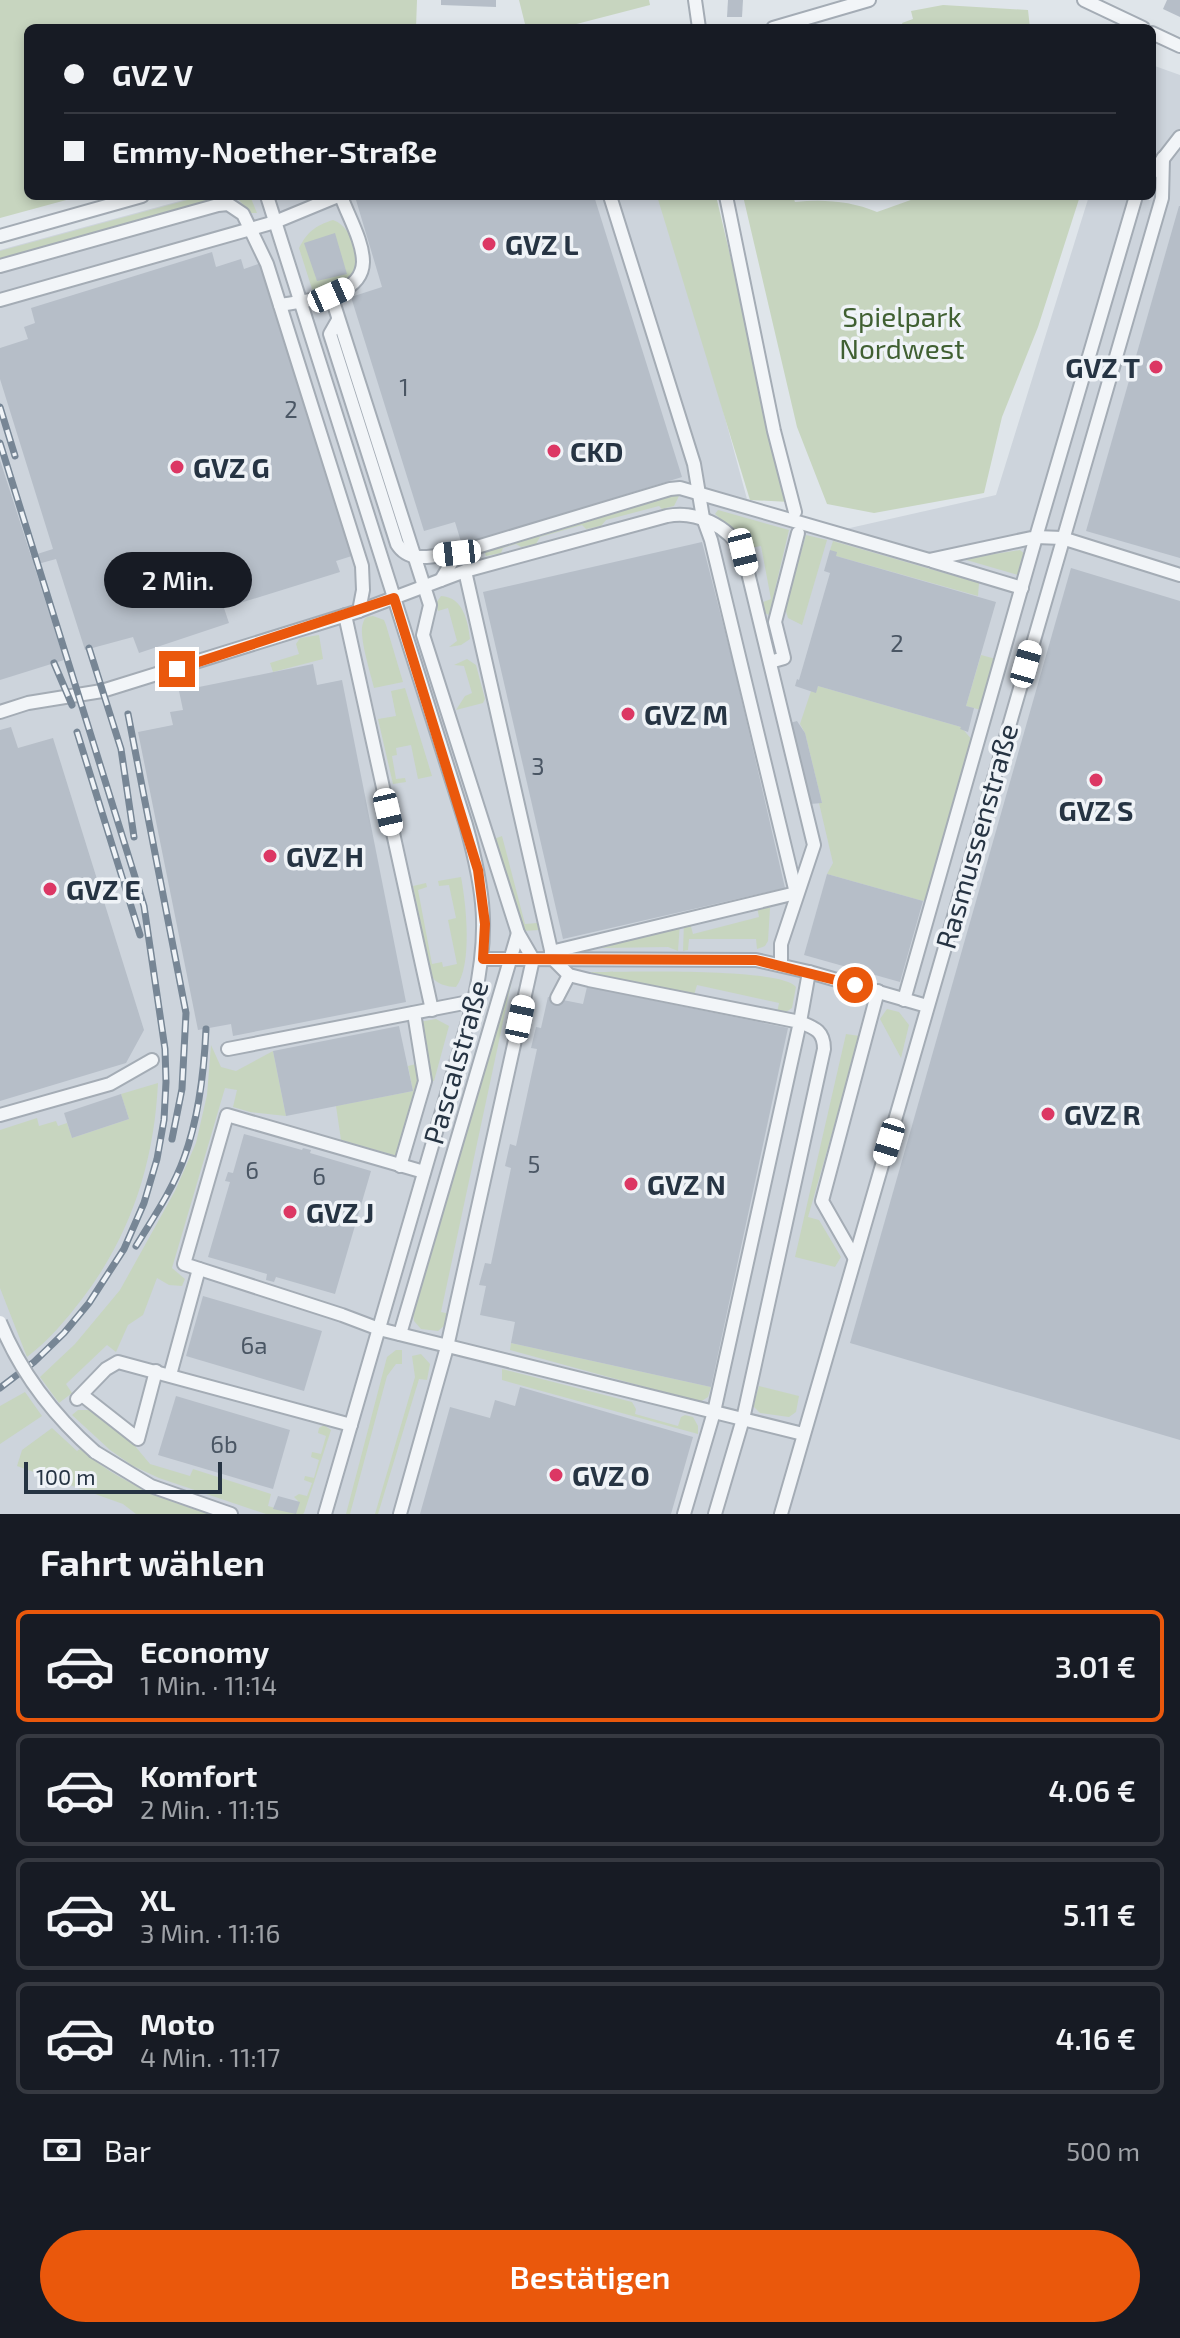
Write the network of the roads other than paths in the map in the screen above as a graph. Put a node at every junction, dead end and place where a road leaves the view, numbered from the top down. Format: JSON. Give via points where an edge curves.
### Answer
{"nodes":[{"id":1,"x":695,"y":0,"type":"edge"},
{"id":2,"x":869,"y":0,"type":"edge"},
{"id":3,"x":1084,"y":0,"type":"edge"},
{"id":4,"x":698,"y":24,"type":"edge"},
{"id":5,"x":787,"y":24,"type":"edge"},
{"id":6,"x":1135,"y":24,"type":"edge"},
{"id":7,"x":1156,"y":35,"type":"edge"},
{"id":8,"x":1180,"y":46,"type":"edge"},
{"id":9,"x":1180,"y":137,"type":"edge"},
{"id":10,"x":1163,"y":158,"type":"junction"},
{"id":11,"x":1156,"y":168,"type":"edge"},
{"id":12,"x":128,"y":200,"type":"edge"},
{"id":13,"x":268,"y":200,"type":"edge"},
{"id":14,"x":330,"y":200,"type":"edge"},
{"id":15,"x":342,"y":200,"type":"edge"},
{"id":16,"x":611,"y":200,"type":"edge"},
{"id":17,"x":727,"y":200,"type":"edge"},
{"id":18,"x":1135,"y":200,"type":"edge"},
{"id":19,"x":275,"y":222,"type":"junction"},
{"id":20,"x":252,"y":229,"type":"junction"},
{"id":21,"x":0,"y":236,"type":"edge"},
{"id":22,"x":0,"y":266,"type":"edge"},
{"id":23,"x":331,"y":295,"type":"junction"},
{"id":24,"x":0,"y":300,"type":"edge"},
{"id":25,"x":302,"y":301,"type":"junction"},
{"id":26,"x":280,"y":305,"type":"junction"},
{"id":27,"x":338,"y":320,"type":"junction"},
{"id":28,"x":700,"y":495,"type":"junction"},
{"id":29,"x":795,"y":512,"type":"dead end"},
{"id":30,"x":703,"y":518,"type":"junction"},
{"id":31,"x":798,"y":533,"type":"dead end"},
{"id":32,"x":1036,"y":537,"type":"junction"},
{"id":33,"x":1062,"y":538,"type":"junction"},
{"id":34,"x":401,"y":551,"type":"junction"},
{"id":35,"x":457,"y":553,"type":"junction"},
{"id":36,"x":415,"y":558,"type":"junction"},
{"id":37,"x":382,"y":559,"type":"junction"},
{"id":38,"x":929,"y":560,"type":"junction"},
{"id":39,"x":362,"y":566,"type":"junction"},
{"id":40,"x":465,"y":571,"type":"junction"},
{"id":41,"x":1180,"y":575,"type":"edge"},
{"id":42,"x":441,"y":580,"type":"junction"},
{"id":43,"x":424,"y":587,"type":"junction"},
{"id":44,"x":1022,"y":588,"type":"junction"},
{"id":45,"x":394,"y":598,"type":"junction"},
{"id":46,"x":359,"y":611,"type":"junction"},
{"id":47,"x":345,"y":615,"type":"junction"},
{"id":48,"x":769,"y":624,"type":"junction"},
{"id":49,"x":770,"y":662,"type":"junction"},
{"id":50,"x":0,"y":712,"type":"edge"},
{"id":51,"x":942,"y":861,"type":"junction"},
{"id":52,"x":967,"y":870,"type":"junction"},
{"id":53,"x":796,"y":893,"type":"junction"},
{"id":54,"x":518,"y":933,"type":"junction"},
{"id":55,"x":552,"y":956,"type":"junction"},
{"id":56,"x":483,"y":959,"type":"junction"},
{"id":57,"x":512,"y":959,"type":"junction"},
{"id":58,"x":533,"y":959,"type":"junction"},
{"id":59,"x":781,"y":965,"type":"junction"},
{"id":60,"x":809,"y":972,"type":"junction"},
{"id":61,"x":569,"y":975,"type":"junction"},
{"id":62,"x":878,"y":991,"type":"junction"},
{"id":63,"x":557,"y":998,"type":"dead end"},
{"id":64,"x":904,"y":1000,"type":"junction"},
{"id":65,"x":474,"y":1001,"type":"junction"},
{"id":66,"x":927,"y":1006,"type":"junction"},
{"id":67,"x":432,"y":1010,"type":"junction"},
{"id":68,"x":414,"y":1013,"type":"junction"},
{"id":69,"x":800,"y":1022,"type":"junction"},
{"id":70,"x":228,"y":1049,"type":"dead end"},
{"id":71,"x":152,"y":1060,"type":"dead end"},
{"id":72,"x":0,"y":1115,"type":"edge"},
{"id":73,"x":400,"y":1166,"type":"junction"},
{"id":74,"x":424,"y":1172,"type":"junction"},
{"id":75,"x":854,"y":1257,"type":"junction"},
{"id":76,"x":199,"y":1269,"type":"junction"},
{"id":77,"x":0,"y":1322,"type":"edge"},
{"id":78,"x":379,"y":1329,"type":"junction"},
{"id":79,"x":400,"y":1334,"type":"junction"},
{"id":80,"x":447,"y":1347,"type":"junction"},
{"id":81,"x":156,"y":1371,"type":"junction"},
{"id":82,"x":170,"y":1375,"type":"junction"},
{"id":83,"x":714,"y":1412,"type":"junction"},
{"id":84,"x":743,"y":1419,"type":"junction"},
{"id":85,"x":351,"y":1425,"type":"junction"},
{"id":86,"x":803,"y":1434,"type":"junction"},
{"id":87,"x":231,"y":1514,"type":"edge"},
{"id":88,"x":325,"y":1514,"type":"edge"},
{"id":89,"x":400,"y":1514,"type":"edge"},
{"id":90,"x":684,"y":1514,"type":"edge"},
{"id":91,"x":715,"y":1514,"type":"edge"},
{"id":92,"x":781,"y":1514,"type":"edge"}],
"edges":[{"from":1,"to":4,"type":"street"},
{"from":2,"to":5,"type":"street"},
{"from":3,"to":6,"type":"street"},
{"from":7,"to":8,"type":"street"},
{"from":9,"to":10,"type":"street"},
{"from":10,"to":11,"type":"street"},
{"from":10,"to":33,"type":"street","name":"Rasmussenstraße","via":[[1162,198]]},
{"from":12,"to":21,"type":"street"},
{"from":13,"to":19,"type":"street","name":"Pascalstraße"},
{"from":14,"to":19,"type":"street"},
{"from":15,"to":23,"type":"street","via":[[363,264],[358,278]]},
{"from":16,"to":28,"type":"street"},
{"from":17,"to":29,"type":"street"},
{"from":18,"to":32,"type":"street"},
{"from":19,"to":20,"type":"street"},
{"from":19,"to":25,"type":"street","name":"Pascalstraße"},
{"from":20,"to":22,"type":"street","via":[[236,208],[218,205]]},
{"from":20,"to":24,"type":"street"},
{"from":20,"to":26,"type":"street"},
{"from":23,"to":25,"type":"street"},
{"from":23,"to":27,"type":"street"},
{"from":25,"to":26,"type":"street"},
{"from":25,"to":37,"type":"street","name":"Pascalstraße"},
{"from":26,"to":39,"type":"street"},
{"from":27,"to":34,"type":"street","via":[[330,334]]},
{"from":27,"to":36,"type":"street"},
{"from":28,"to":30,"type":"street"},
{"from":28,"to":35,"type":"street","via":[[670,489]]},
{"from":28,"to":38,"type":"street"},
{"from":30,"to":40,"type":"street","via":[[667,516]]},
{"from":30,"to":48,"type":"street","via":[[743,552]]},
{"from":30,"to":53,"type":"street"},
{"from":31,"to":48,"type":"street"},
{"from":32,"to":33,"type":"street"},
{"from":32,"to":38,"type":"street"},
{"from":32,"to":44,"type":"street"},
{"from":33,"to":41,"type":"street"},
{"from":33,"to":52,"type":"street","name":"Rasmussenstraße"},
{"from":34,"to":36,"type":"street"},
{"from":34,"to":37,"type":"street"},
{"from":35,"to":36,"type":"street"},
{"from":35,"to":42,"type":"street"},
{"from":36,"to":43,"type":"street"},
{"from":37,"to":39,"type":"street"},
{"from":37,"to":45,"type":"street","name":"Pascalstraße"},
{"from":38,"to":44,"type":"street"},
{"from":39,"to":46,"type":"street"},
{"from":40,"to":42,"type":"street"},
{"from":40,"to":55,"type":"street"},
{"from":42,"to":43,"type":"street"},
{"from":43,"to":45,"type":"street"},
{"from":43,"to":54,"type":"street","via":[[430,605],[423,635]]},
{"from":44,"to":51,"type":"street"},
{"from":45,"to":46,"type":"street"},
{"from":45,"to":56,"type":"street","name":"Pascalstraße","via":[[478,870]]},
{"from":46,"to":47,"type":"street"},
{"from":47,"to":50,"type":"street","via":[[102,691]]},
{"from":47,"to":67,"type":"street"},
{"from":48,"to":49,"type":"street"},
{"from":48,"to":49,"type":"street","via":[[784,658]]},
{"from":49,"to":53,"type":"street","via":[[814,845]]},
{"from":51,"to":52,"type":"street"},
{"from":51,"to":64,"type":"street"},
{"from":52,"to":66,"type":"street","name":"Rasmussenstraße"},
{"from":53,"to":55,"type":"street"},
{"from":53,"to":59,"type":"street","via":[[781,944]]},
{"from":54,"to":57,"type":"street"},
{"from":54,"to":58,"type":"street"},
{"from":55,"to":58,"type":"street"},
{"from":55,"to":59,"type":"street","via":[[740,959]]},
{"from":55,"to":61,"type":"street"},
{"from":56,"to":57,"type":"street"},
{"from":56,"to":65,"type":"street","name":"Pascalstraße"},
{"from":57,"to":58,"type":"street"},
{"from":57,"to":79,"type":"street"},
{"from":58,"to":80,"type":"street"},
{"from":59,"to":60,"type":"street"},
{"from":60,"to":62,"type":"street"},
{"from":60,"to":69,"type":"street"},
{"from":61,"to":63,"type":"street"},
{"from":61,"to":69,"type":"street"},
{"from":62,"to":64,"type":"street"},
{"from":62,"to":75,"type":"street","via":[[822,1201]]},
{"from":64,"to":66,"type":"street"},
{"from":65,"to":67,"type":"street"},
{"from":65,"to":74,"type":"street","name":"Pascalstraße"},
{"from":66,"to":75,"type":"street","name":"Rasmussenstraße"},
{"from":67,"to":68,"type":"street"},
{"from":68,"to":70,"type":"street"},
{"from":68,"to":73,"type":"street","via":[[425,1081]]},
{"from":69,"to":83,"type":"street"},
{"from":69,"to":84,"type":"street","via":[[819,1030],[824,1049]]},
{"from":71,"to":72,"type":"street","via":[[110,1084]]},
{"from":73,"to":74,"type":"street"},
{"from":73,"to":76,"type":"street","via":[[227,1115],[184,1264]]},
{"from":74,"to":78,"type":"street","name":"Pascalstraße"},
{"from":75,"to":86,"type":"street","name":"Rasmussenstraße"},
{"from":76,"to":78,"type":"street"},
{"from":76,"to":82,"type":"street"},
{"from":77,"to":87,"type":"street","bridge":true,"via":[[34,1387],[95,1452],[151,1486]]},
{"from":78,"to":79,"type":"street"},
{"from":78,"to":85,"type":"street","name":"Pascalstraße"},
{"from":79,"to":80,"type":"street"},
{"from":80,"to":83,"type":"street"},
{"from":80,"to":89,"type":"street"},
{"from":81,"to":81,"type":"street","via":[[118,1362],[80,1397],[138,1439]]},
{"from":81,"to":82,"type":"street"},
{"from":82,"to":85,"type":"street"},
{"from":83,"to":84,"type":"street"},
{"from":83,"to":90,"type":"street"},
{"from":84,"to":86,"type":"street"},
{"from":84,"to":91,"type":"street"},
{"from":85,"to":88,"type":"street","name":"Pascalstraße"},
{"from":86,"to":92,"type":"street","name":"Rasmussenstraße"}]}
